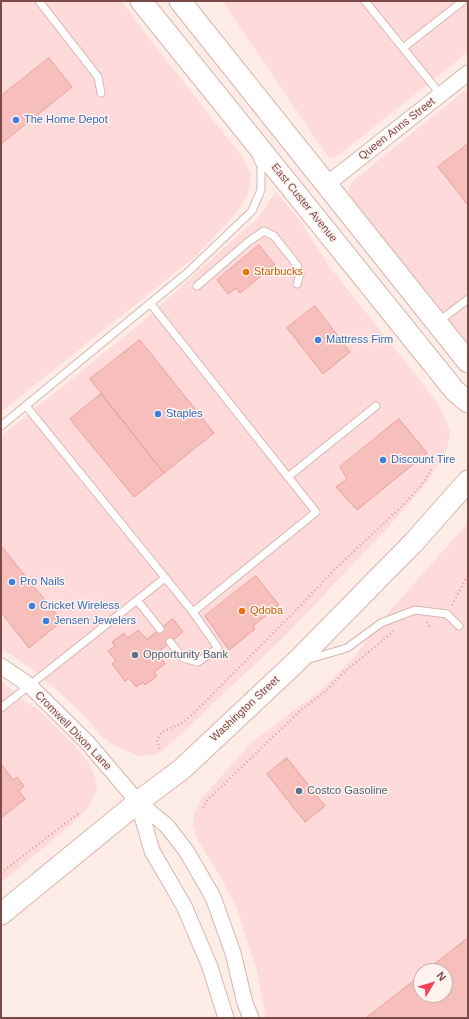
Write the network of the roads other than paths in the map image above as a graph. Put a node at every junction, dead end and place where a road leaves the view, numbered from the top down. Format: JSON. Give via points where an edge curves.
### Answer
{"nodes":[{"id":1,"x":39,"y":1,"type":"edge"},
{"id":2,"x":141,"y":1,"type":"edge"},
{"id":3,"x":180,"y":1,"type":"edge"},
{"id":4,"x":365,"y":1,"type":"edge"},
{"id":5,"x":463,"y":1,"type":"edge"},
{"id":6,"x":403,"y":48,"type":"junction"},
{"id":7,"x":468,"y":73,"type":"edge"},
{"id":8,"x":101,"y":93,"type":"dead end"},
{"id":9,"x":440,"y":95,"type":"junction"},
{"id":10,"x":244,"y":129,"type":"junction"},
{"id":11,"x":326,"y":185,"type":"junction"},
{"id":12,"x":297,"y":284,"type":"dead end"},
{"id":13,"x":197,"y":286,"type":"dead end"},
{"id":14,"x":468,"y":299,"type":"edge"},
{"id":15,"x":150,"y":303,"type":"junction"},
{"id":16,"x":437,"y":323,"type":"junction"},
{"id":17,"x":468,"y":362,"type":"edge"},
{"id":18,"x":468,"y":402,"type":"edge"},
{"id":19,"x":26,"y":406,"type":"junction"},
{"id":20,"x":376,"y":406,"type":"dead end"},
{"id":21,"x":1,"y":426,"type":"edge"},
{"id":22,"x":288,"y":477,"type":"junction"},
{"id":23,"x":468,"y":481,"type":"edge"},
{"id":24,"x":165,"y":578,"type":"junction"},
{"id":25,"x":137,"y":600,"type":"junction"},
{"id":26,"x":193,"y":612,"type":"junction"},
{"id":27,"x":459,"y":626,"type":"dead end"},
{"id":28,"x":160,"y":629,"type":"dead end"},
{"id":29,"x":170,"y":642,"type":"dead end"},
{"id":30,"x":295,"y":663,"type":"junction"},
{"id":31,"x":1,"y":666,"type":"edge"},
{"id":32,"x":29,"y":685,"type":"junction"},
{"id":33,"x":1,"y":708,"type":"edge"},
{"id":34,"x":138,"y":802,"type":"junction"},
{"id":35,"x":1,"y":914,"type":"edge"},
{"id":36,"x":226,"y":1018,"type":"edge"},
{"id":37,"x":251,"y":1018,"type":"edge"}],
"edges":[{"from":1,"to":8,"type":"lane","via":[[98,77]]},
{"from":2,"to":10,"type":"main road","name":"East Custer Avenue"},
{"from":3,"to":11,"type":"main road"},
{"from":4,"to":6,"type":"lane"},
{"from":5,"to":6,"type":"lane"},
{"from":6,"to":9,"type":"lane"},
{"from":7,"to":9,"type":"street","name":"Queen Anns Street"},
{"from":9,"to":11,"type":"street","name":"Queen Anns Street"},
{"from":10,"to":15,"type":"lane","via":[[261,166],[261,190],[252,211],[187,273]]},
{"from":10,"to":18,"type":"main road","name":"East Custer Avenue","via":[[455,391]]},
{"from":11,"to":16,"type":"main road"},
{"from":12,"to":13,"type":"lane","via":[[300,274],[297,266],[274,236],[264,231]]},
{"from":14,"to":16,"type":"lane"},
{"from":15,"to":19,"type":"lane"},
{"from":15,"to":22,"type":"lane"},
{"from":16,"to":17,"type":"main road"},
{"from":19,"to":21,"type":"lane"},
{"from":19,"to":24,"type":"lane"},
{"from":20,"to":22,"type":"lane"},
{"from":22,"to":26,"type":"lane","via":[[316,512]]},
{"from":23,"to":30,"type":"main road","name":"Washington Street","via":[[414,542]]},
{"from":24,"to":25,"type":"lane"},
{"from":24,"to":26,"type":"lane"},
{"from":25,"to":28,"type":"lane"},
{"from":25,"to":32,"type":"lane"},
{"from":26,"to":29,"type":"lane","via":[[218,648],[198,662],[183,658]]},
{"from":27,"to":30,"type":"lane","via":[[447,614],[415,610],[381,623],[347,648]]},
{"from":30,"to":34,"type":"main road","name":"Washington Street","via":[[182,769]]},
{"from":31,"to":32,"type":"street","name":"Cromwell Dixon Lane"},
{"from":32,"to":33,"type":"lane"},
{"from":32,"to":34,"type":"street","name":"Cromwell Dixon Lane","via":[[87,742]]},
{"from":34,"to":35,"type":"main road","name":"Washington Street"},
{"from":34,"to":36,"type":"street","name":"Cromwell Dixon Lane","via":[[152,851],[184,906],[210,967]]},
{"from":34,"to":37,"type":"street","name":"Cromwell Dixon Lane","via":[[167,826],[187,852],[213,897],[233,953]]}]}
